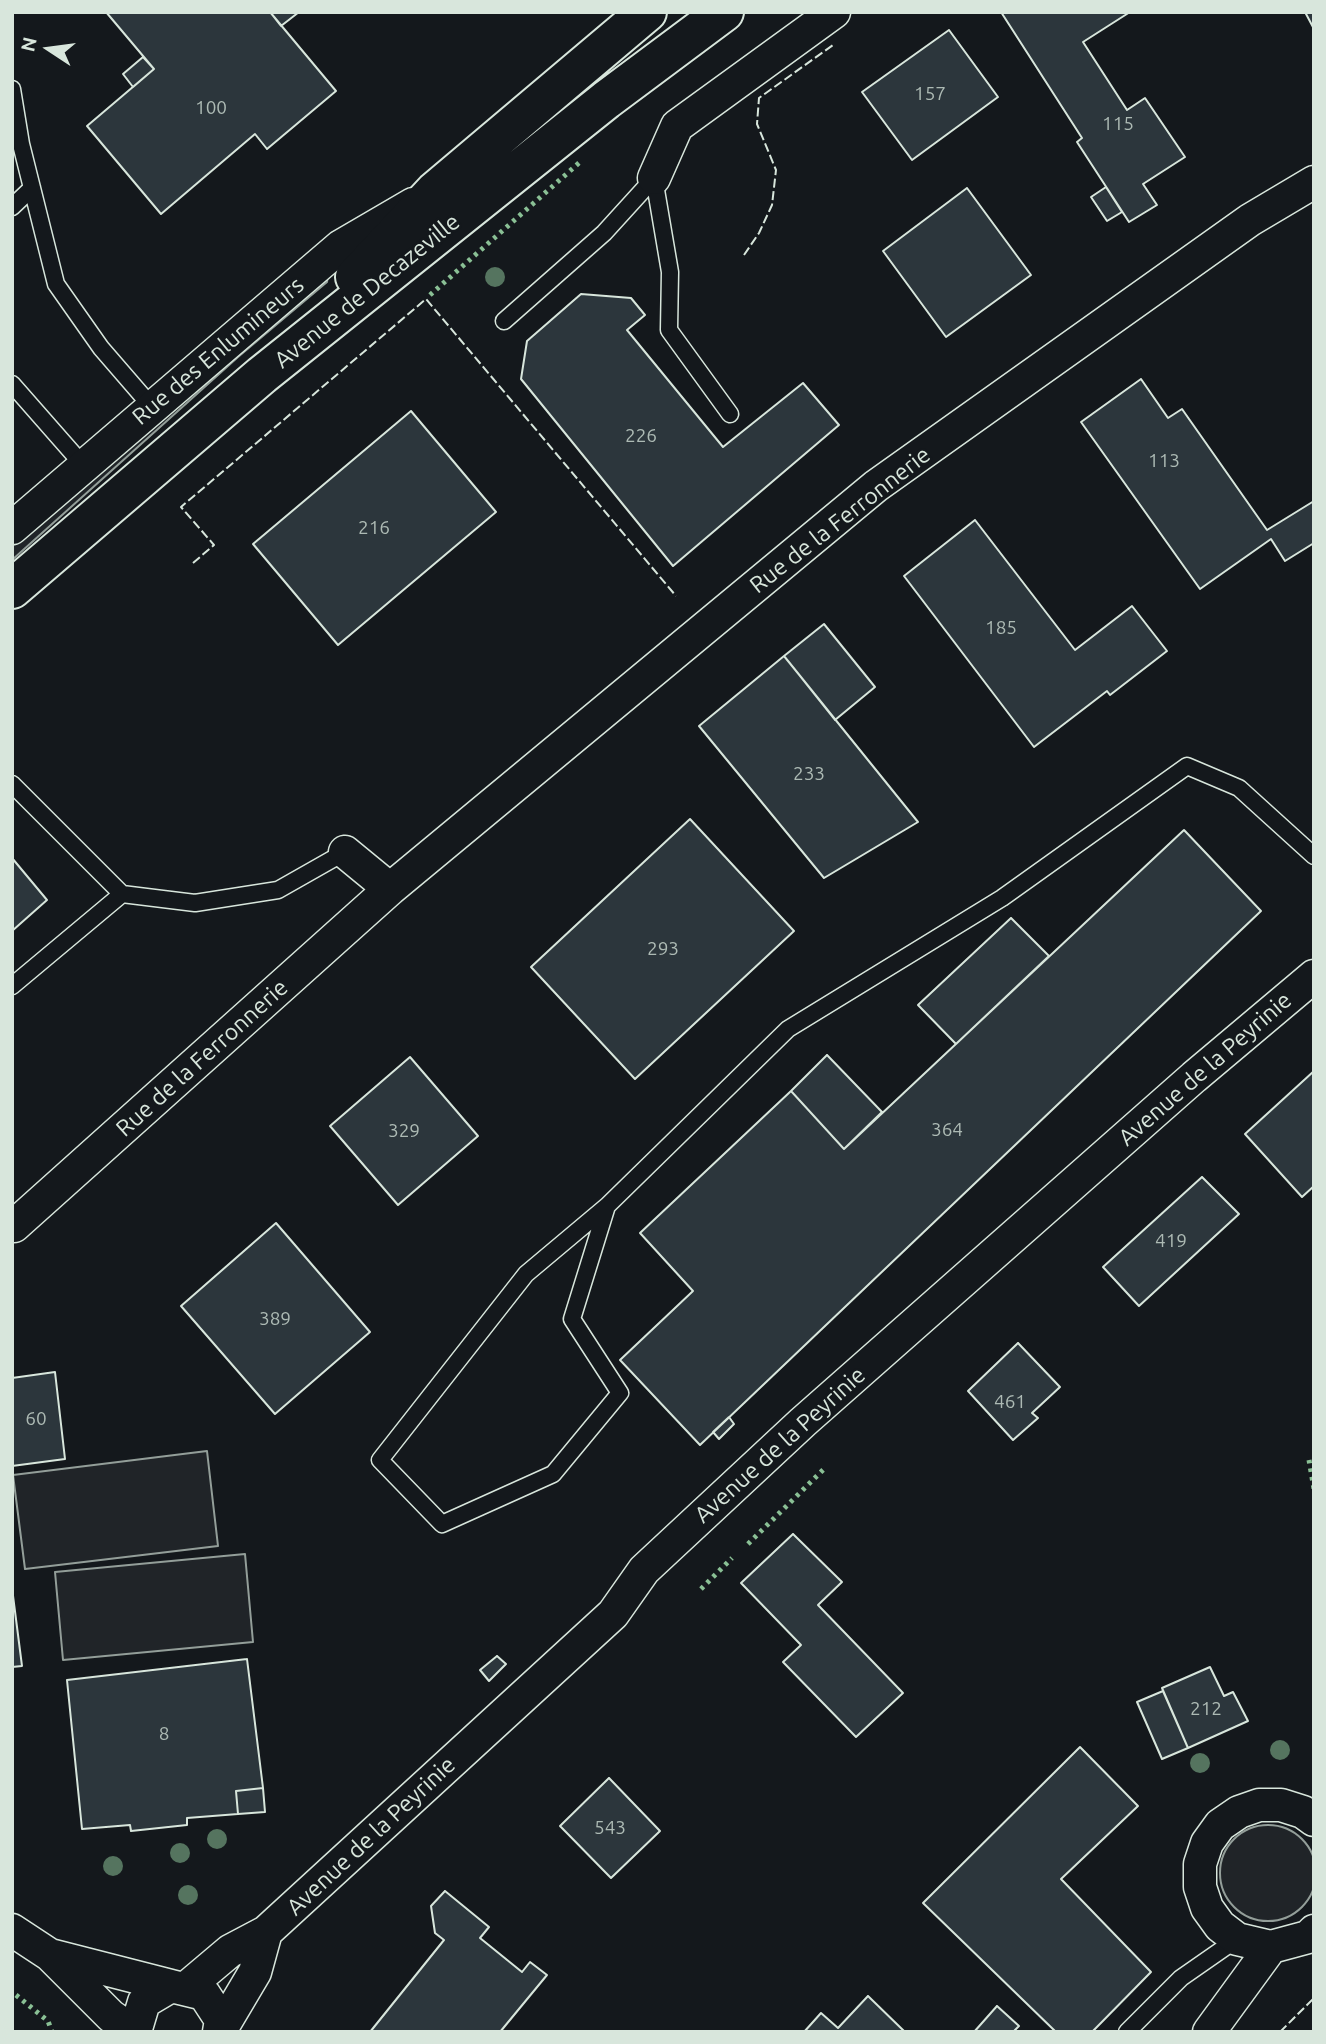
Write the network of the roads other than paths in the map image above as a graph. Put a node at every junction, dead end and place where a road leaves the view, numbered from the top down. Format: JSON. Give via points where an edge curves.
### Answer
{"nodes":[{"id":1,"x":647,"y":12,"type":"edge"},
{"id":2,"x":724,"y":12,"type":"edge"},
{"id":3,"x":834,"y":12,"type":"edge"},
{"id":4,"x":12,"y":89,"type":"edge"},
{"id":5,"x":654,"y":178,"type":"junction"},
{"id":6,"x":1314,"y":182,"type":"edge"},
{"id":7,"x":32,"y":188,"type":"junction"},
{"id":8,"x":435,"y":191,"type":"junction"},
{"id":9,"x":12,"y":207,"type":"edge"},
{"id":10,"x":504,"y":321,"type":"dead end"},
{"id":11,"x":262,"y":375,"type":"junction"},
{"id":12,"x":13,"y":385,"type":"edge"},
{"id":13,"x":152,"y":407,"type":"junction"},
{"id":14,"x":730,"y":414,"type":"dead end"},
{"id":15,"x":84,"y":466,"type":"junction"},
{"id":16,"x":12,"y":528,"type":"edge"},
{"id":17,"x":12,"y":589,"type":"edge"},
{"id":18,"x":12,"y":784,"type":"edge"},
{"id":19,"x":345,"y":852,"type":"joint"},
{"id":20,"x":1314,"y":856,"type":"edge"},
{"id":21,"x":390,"y":889,"type":"junction"},
{"id":22,"x":122,"y":894,"type":"junction"},
{"id":23,"x":1314,"y":976,"type":"edge"},
{"id":24,"x":12,"y":986,"type":"edge"},
{"id":25,"x":607,"y":1206,"type":"junction"},
{"id":26,"x":14,"y":1226,"type":"dead end"},
{"id":27,"x":1314,"y":1820,"type":"edge"},
{"id":28,"x":12,"y":1930,"type":"edge"},
{"id":29,"x":1314,"y":1931,"type":"edge"},
{"id":30,"x":266,"y":1933,"type":"junction"},
{"id":31,"x":1237,"y":1939,"type":"junction"},
{"id":32,"x":1271,"y":1947,"type":"junction"},
{"id":33,"x":50,"y":1955,"type":"junction"},
{"id":34,"x":178,"y":1988,"type":"junction"},
{"id":35,"x":220,"y":2031,"type":"edge"},
{"id":36,"x":135,"y":2032,"type":"edge"},
{"id":37,"x":1127,"y":2032,"type":"edge"},
{"id":38,"x":1209,"y":2032,"type":"edge"}],
"edges":[{"from":1,"to":8,"type":"main road","name":"Avenue de Decazeville"},
{"from":2,"to":11,"type":"main road","name":"Avenue de Decazeville","via":[[606,100]]},
{"from":3,"to":5,"type":"street","via":[[677,127]]},
{"from":4,"to":7,"type":"lane"},
{"from":5,"to":10,"type":"lane","via":[[604,233]]},
{"from":5,"to":14,"type":"lane","via":[[670,272],[668,330]]},
{"from":6,"to":21,"type":"street","name":"Rue de la Ferronnerie","via":[[1250,219],[876,486]]},
{"from":7,"to":9,"type":"lane"},
{"from":7,"to":13,"type":"lane","via":[[57,284],[101,348]]},
{"from":8,"to":11,"type":"main road","name":"Avenue de Decazeville"},
{"from":8,"to":13,"type":"street","name":"Rue des Enlumineurs","via":[[341,246]]},
{"from":11,"to":17,"type":"main road"},
{"from":12,"to":15,"type":"lane"},
{"from":13,"to":15,"type":"street","name":"Rue des Enlumineurs"},
{"from":15,"to":16,"type":"street","name":"Rue des Enlumineurs"},
{"from":18,"to":22,"type":"lane"},
{"from":19,"to":21,"type":"street"},
{"from":19,"to":22,"type":"lane","via":[[278,890],[195,903]]},
{"from":20,"to":25,"type":"lane","via":[[1239,788],[1187,766],[1002,898],[789,1029]]},
{"from":21,"to":26,"type":"street","name":"Rue de la Ferronnerie"},
{"from":22,"to":24,"type":"lane"},
{"from":23,"to":30,"type":"street","name":"Avenue de la Peyrinie","via":[[803,1422],[644,1570],[613,1614]]},
{"from":25,"to":25,"type":"lane","via":[[526,1274],[380,1460],[442,1524],[553,1474],[620,1393],[572,1319]]},
{"from":27,"to":31,"type":"street","via":[[1281,1805],[1259,1805],[1220,1825],[1207,1843],[1200,1864],[1200,1887],[1207,1908]]},
{"from":28,"to":33,"type":"street"},
{"from":29,"to":32,"type":"street","via":[[1308,1937]]},
{"from":30,"to":34,"type":"street","name":"Avenue de la Peyrinie","via":[[230,1951]]},
{"from":30,"to":35,"type":"street","name":"Avenue de la Peyrinie","via":[[255,1972]]},
{"from":31,"to":32,"type":"street"},
{"from":31,"to":37,"type":"lane","via":[[1181,1979]]},
{"from":32,"to":38,"type":"street"},
{"from":33,"to":34,"type":"street"},
{"from":33,"to":36,"type":"street","via":[[111,2016]]},
{"from":34,"to":35,"type":"street","via":[[204,1994],[221,2020]]},
{"from":34,"to":36,"type":"street","name":"Avenue de la Peyrinie","via":[[144,2002]]}]}
